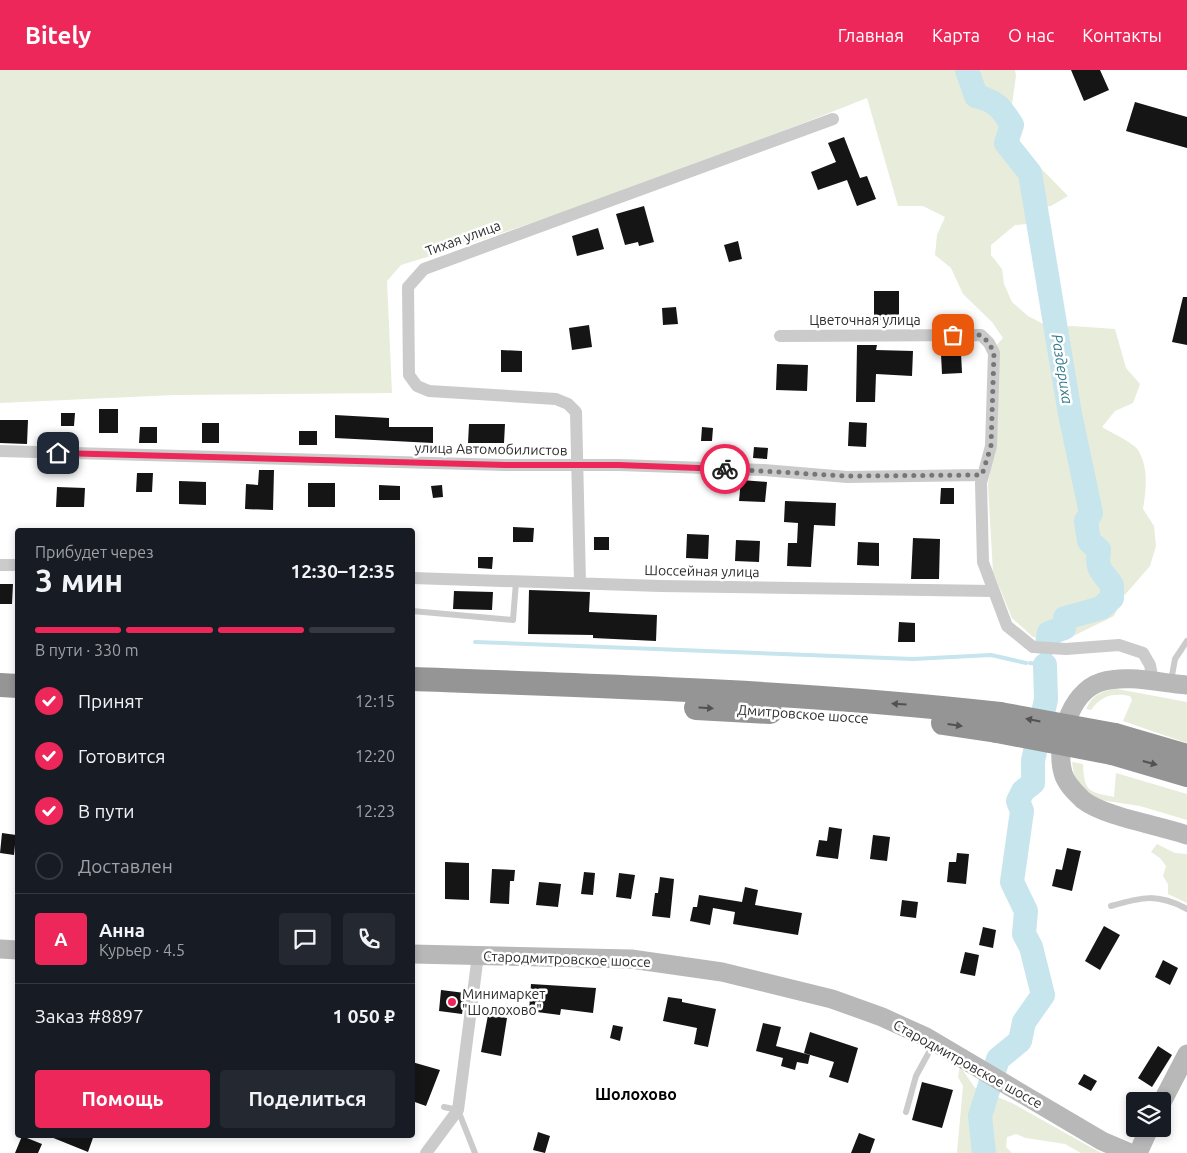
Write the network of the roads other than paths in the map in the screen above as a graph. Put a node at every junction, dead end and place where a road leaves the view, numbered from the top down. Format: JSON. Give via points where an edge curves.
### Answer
{"nodes":[{"id":1,"x":833,"y":119,"type":"dead end"},
{"id":2,"x":780,"y":336,"type":"dead end"},
{"id":3,"x":0,"y":451,"type":"edge"},
{"id":4,"x":577,"y":465,"type":"junction"},
{"id":5,"x":982,"y":475,"type":"junction"},
{"id":6,"x":0,"y":565,"type":"edge"},
{"id":7,"x":15,"y":565,"type":"edge"},
{"id":8,"x":415,"y":578,"type":"edge"},
{"id":9,"x":516,"y":582,"type":"junction"},
{"id":10,"x":580,"y":583,"type":"junction"},
{"id":11,"x":992,"y":590,"type":"junction"},
{"id":12,"x":415,"y":612,"type":"edge"},
{"id":13,"x":1186,"y":642,"type":"edge"},
{"id":14,"x":0,"y":670,"type":"edge"},
{"id":15,"x":15,"y":670,"type":"edge"},
{"id":16,"x":415,"y":680,"type":"edge"},
{"id":17,"x":1170,"y":683,"type":"edge"},
{"id":18,"x":0,"y":685,"type":"edge"},
{"id":19,"x":15,"y":686,"type":"edge"},
{"id":20,"x":415,"y":695,"type":"edge"},
{"id":21,"x":998,"y":722,"type":"junction"},
{"id":22,"x":1114,"y":744,"type":"junction"},
{"id":23,"x":1187,"y":756,"type":"edge"},
{"id":24,"x":1187,"y":775,"type":"edge"},
{"id":25,"x":1187,"y":835,"type":"edge"},
{"id":26,"x":1111,"y":906,"type":"dead end"},
{"id":27,"x":1187,"y":909,"type":"edge"},
{"id":28,"x":0,"y":949,"type":"edge"},
{"id":29,"x":15,"y":950,"type":"edge"},
{"id":30,"x":415,"y":954,"type":"edge"},
{"id":31,"x":478,"y":955,"type":"junction"},
{"id":32,"x":934,"y":1042,"type":"junction"},
{"id":33,"x":1187,"y":1054,"type":"edge"},
{"id":34,"x":1167,"y":1092,"type":"edge"},
{"id":35,"x":444,"y":1108,"type":"dead end"},
{"id":36,"x":458,"y":1110,"type":"junction"},
{"id":37,"x":906,"y":1112,"type":"dead end"},
{"id":38,"x":1145,"y":1137,"type":"edge"},
{"id":39,"x":426,"y":1153,"type":"edge"},
{"id":40,"x":475,"y":1153,"type":"edge"},
{"id":41,"x":1130,"y":1153,"type":"edge"},
{"id":42,"x":1138,"y":1153,"type":"edge"}],
"edges":[{"from":1,"to":4,"type":"street","name":"Тихая улица","via":[[424,269],[408,287],[409,375],[417,386],[430,391],[556,399],[568,404],[576,412]]},
{"from":2,"to":5,"type":"street","name":"Цветочная улица","via":[[981,335],[994,353],[991,446]]},
{"from":3,"to":4,"type":"street","name":"улица Автомобилистов"},
{"from":4,"to":5,"type":"street","name":"улица Автомобилистов","via":[[764,470],[847,476]]},
{"from":4,"to":10,"type":"street","name":"Тихая улица"},
{"from":5,"to":11,"type":"street","via":[[983,562]]},
{"from":6,"to":7,"type":"street"},
{"from":8,"to":9,"type":"street","name":"Шоссейная улица"},
{"from":9,"to":10,"type":"street","name":"Шоссейная улица"},
{"from":9,"to":12,"type":"lane","via":[[513,620]]},
{"from":10,"to":11,"type":"street","name":"Шоссейная улица"},
{"from":11,"to":17,"type":"street","via":[[1007,626],[1033,647],[1066,649],[1119,645],[1143,653],[1150,665]]},
{"from":13,"to":17,"type":"lane","via":[[1175,660]]},
{"from":14,"to":15,"type":"highway"},
{"from":21,"to":16,"type":"highway","name":"Дмитровское шоссе","one_way":true,"via":[[939,707],[733,693]]},
{"from":17,"to":25,"type":"street","via":[[1112,679],[1090,686],[1070,713],[1061,750],[1062,771],[1071,788],[1085,801],[1104,811]]},
{"from":18,"to":19,"type":"highway"},
{"from":20,"to":21,"type":"highway","name":"Дмитровское шоссе","one_way":true,"via":[[938,722]]},
{"from":21,"to":22,"type":"highway","name":"Дмитровское шоссе","bridge":true},
{"from":22,"to":23,"type":"highway","name":"Дмитровское шоссе"},
{"from":22,"to":24,"type":"highway","name":"Дмитровское шоссе","one_way":true},
{"from":26,"to":27,"type":"lane","via":[[1150,897],[1170,900]]},
{"from":28,"to":29,"type":"street"},
{"from":30,"to":31,"type":"street","name":"Стародмитровское шоссе"},
{"from":31,"to":32,"type":"street","name":"Стародмитровское шоссе","via":[[631,959],[722,972],[832,999],[882,1017]]},
{"from":31,"to":36,"type":"street"},
{"from":32,"to":37,"type":"lane","via":[[916,1076]]},
{"from":32,"to":41,"type":"street","name":"Стародмитровское шоссе","via":[[1102,1141]]},
{"from":33,"to":34,"type":"street"},
{"from":35,"to":36,"type":"lane"},
{"from":36,"to":39,"type":"street"},
{"from":36,"to":40,"type":"lane"},
{"from":38,"to":42,"type":"street"}]}
